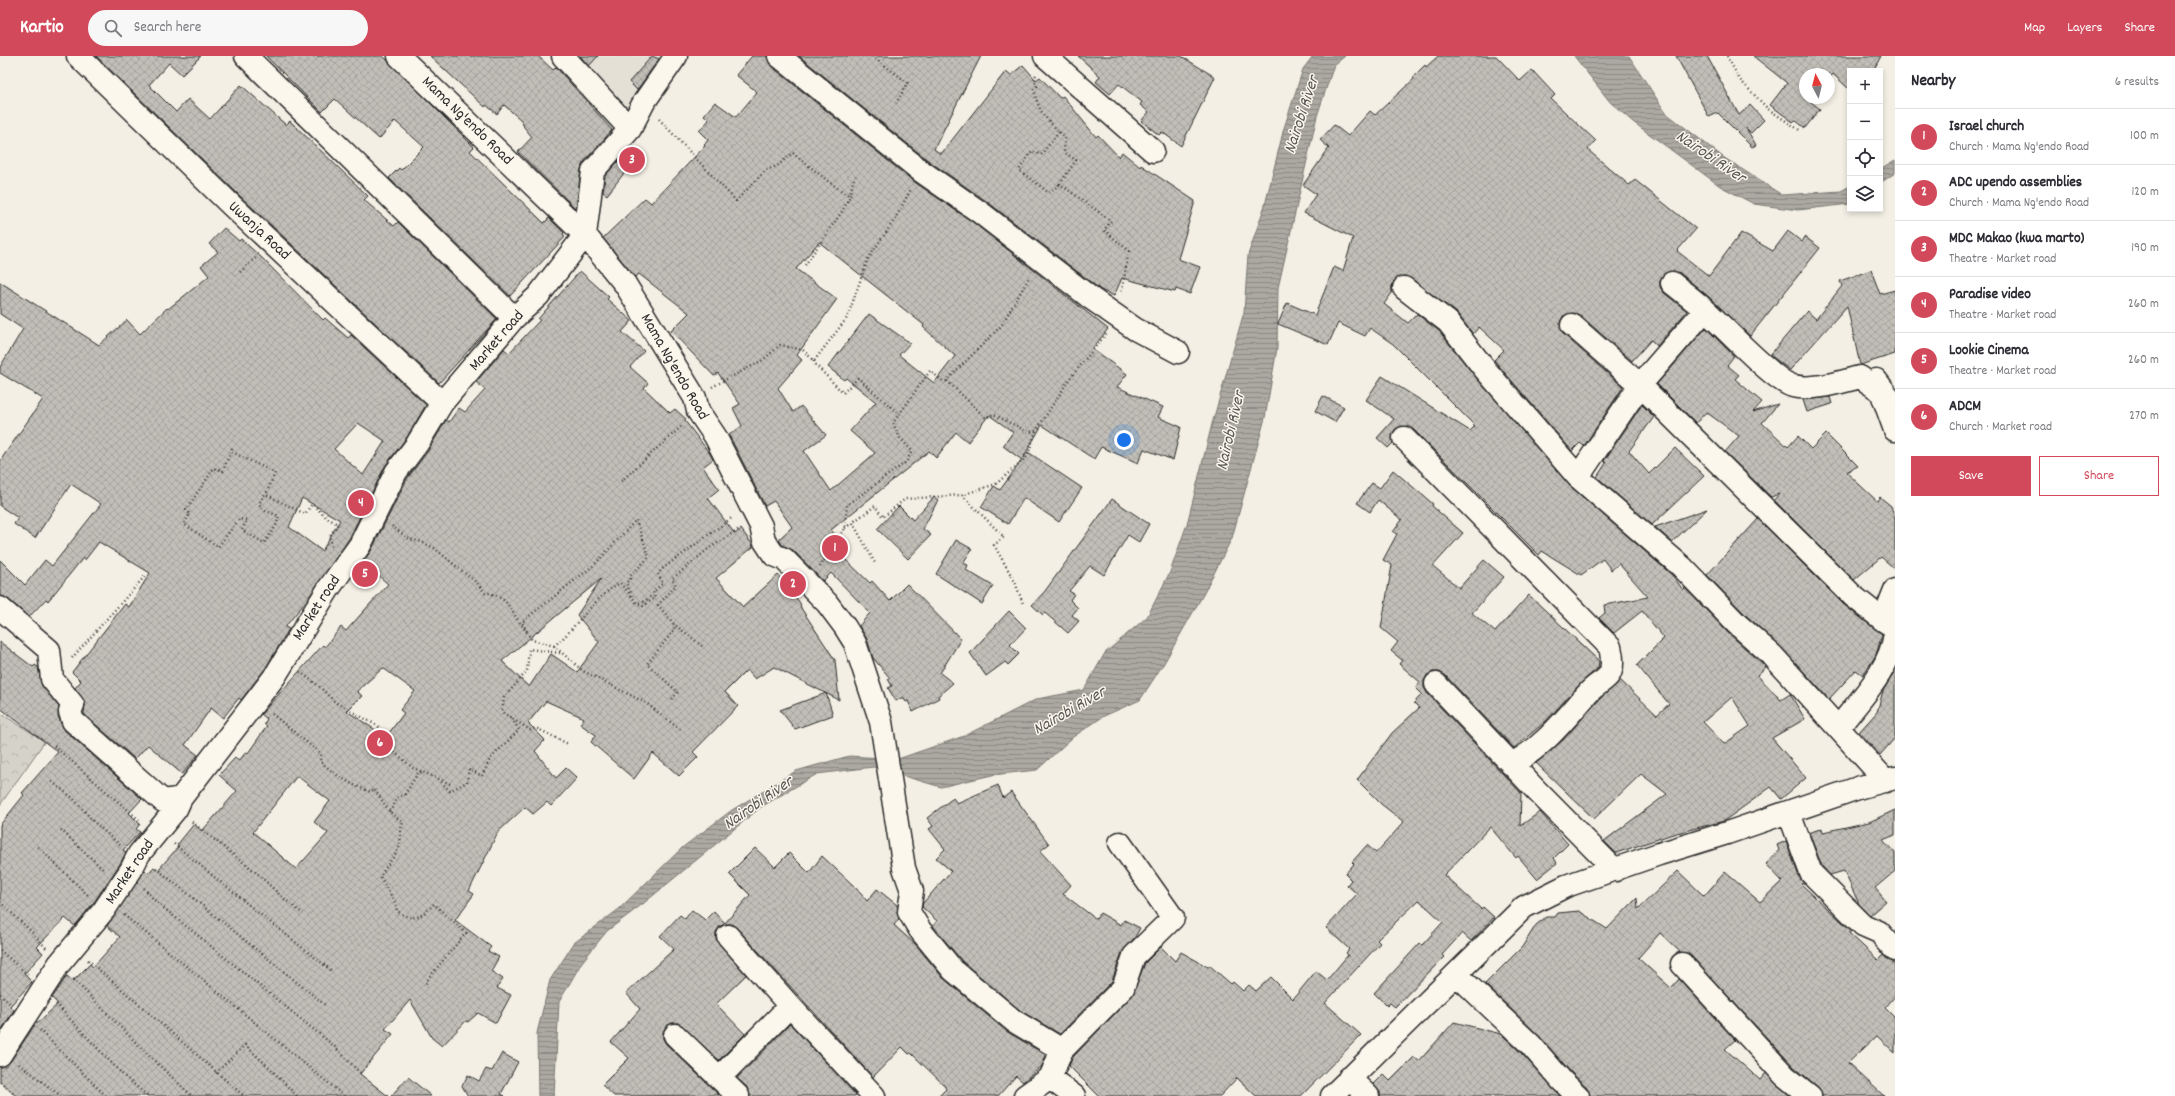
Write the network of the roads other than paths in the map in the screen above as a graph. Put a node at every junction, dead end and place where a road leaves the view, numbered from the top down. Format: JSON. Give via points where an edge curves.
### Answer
{"nodes":[{"id":1,"x":78,"y":56,"type":"edge"},
{"id":2,"x":246,"y":56,"type":"edge"},
{"id":3,"x":399,"y":56,"type":"edge"},
{"id":4,"x":563,"y":56,"type":"edge"},
{"id":5,"x":676,"y":56,"type":"edge"},
{"id":6,"x":779,"y":56,"type":"edge"},
{"id":7,"x":1046,"y":57,"type":"edge"},
{"id":8,"x":630,"y":129,"type":"junction"},
{"id":9,"x":1153,"y":151,"type":"dead end"},
{"id":10,"x":585,"y":235,"type":"junction"},
{"id":11,"x":1672,"y":283,"type":"dead end"},
{"id":12,"x":1404,"y":288,"type":"dead end"},
{"id":13,"x":1705,"y":310,"type":"junction"},
{"id":14,"x":514,"y":318,"type":"junction"},
{"id":15,"x":1572,"y":325,"type":"dead end"},
{"id":16,"x":1178,"y":352,"type":"dead end"},
{"id":17,"x":1640,"y":384,"type":"junction"},
{"id":18,"x":1888,"y":393,"type":"edge"},
{"id":19,"x":442,"y":403,"type":"junction"},
{"id":20,"x":1895,"y":430,"type":"edge"},
{"id":21,"x":1404,"y":438,"type":"dead end"},
{"id":22,"x":1578,"y":477,"type":"junction"},
{"id":23,"x":1895,"y":590,"type":"edge"},
{"id":24,"x":0,"y":608,"type":"edge"},
{"id":25,"x":1891,"y":627,"type":"edge"},
{"id":26,"x":1436,"y":684,"type":"dead end"},
{"id":27,"x":1839,"y":727,"type":"junction"},
{"id":28,"x":1511,"y":764,"type":"junction"},
{"id":29,"x":1890,"y":780,"type":"edge"},
{"id":30,"x":179,"y":803,"type":"junction"},
{"id":31,"x":1789,"y":812,"type":"junction"},
{"id":32,"x":1120,"y":843,"type":"dead end"},
{"id":33,"x":1615,"y":870,"type":"junction"},
{"id":34,"x":728,"y":936,"type":"dead end"},
{"id":35,"x":1895,"y":950,"type":"edge"},
{"id":36,"x":1682,"y":964,"type":"dead end"},
{"id":37,"x":1456,"y":974,"type":"junction"},
{"id":38,"x":790,"y":1006,"type":"junction"},
{"id":39,"x":675,"y":1035,"type":"dead end"},
{"id":40,"x":1062,"y":1050,"type":"junction"},
{"id":41,"x":2,"y":1053,"type":"edge"},
{"id":42,"x":719,"y":1078,"type":"junction"},
{"id":43,"x":1050,"y":1078,"type":"junction"},
{"id":44,"x":1349,"y":1078,"type":"junction"},
{"id":45,"x":738,"y":1096,"type":"edge"},
{"id":46,"x":874,"y":1096,"type":"edge"},
{"id":47,"x":1025,"y":1096,"type":"edge"},
{"id":48,"x":1074,"y":1096,"type":"edge"},
{"id":49,"x":1332,"y":1096,"type":"edge"},
{"id":50,"x":1368,"y":1096,"type":"edge"},
{"id":51,"x":1578,"y":1096,"type":"edge"},
{"id":52,"x":1810,"y":1096,"type":"edge"}],
"edges":[{"from":1,"to":19,"type":"street","name":"Uwanja Road","via":[[224,198]]},
{"from":2,"to":14,"type":"street"},
{"from":3,"to":10,"type":"street","name":"Mama Ng'endo Road"},
{"from":4,"to":8,"type":"street"},
{"from":5,"to":8,"type":"street","via":[[644,102]]},
{"from":6,"to":16,"type":"street","via":[[921,171],[1111,313]]},
{"from":7,"to":9,"type":"street"},
{"from":8,"to":10,"type":"street","via":[[593,171]]},
{"from":10,"to":14,"type":"street","name":"Market road","via":[[538,296]]},
{"from":10,"to":40,"type":"street","name":"Mama Ng'endo Road","via":[[625,284],[715,436],[761,526],[764,540],[774,555],[784,559],[804,579],[845,627],[861,659],[881,722],[904,868],[912,891],[909,912],[920,930],[953,970],[1014,1021]]},
{"from":11,"to":13,"type":"street"},
{"from":12,"to":22,"type":"street","via":[[1448,322],[1483,367]]},
{"from":13,"to":17,"type":"street"},
{"from":13,"to":18,"type":"street","via":[[1761,363],[1791,386],[1837,383],[1860,377]]},
{"from":14,"to":19,"type":"street","name":"Market road"},
{"from":15,"to":17,"type":"street"},
{"from":17,"to":22,"type":"street"},
{"from":17,"to":25,"type":"street","via":[[1853,596]]},
{"from":18,"to":20,"type":"street"},
{"from":19,"to":30,"type":"street","name":"Market road","via":[[396,472],[360,545],[329,588],[275,676]]},
{"from":21,"to":28,"type":"street","via":[[1610,647],[1613,657],[1608,676],[1594,687],[1526,757]]},
{"from":22,"to":27,"type":"street","via":[[1682,567],[1737,624],[1772,655]]},
{"from":23,"to":25,"type":"street"},
{"from":24,"to":30,"type":"street","via":[[49,650],[52,679],[73,705],[70,712],[73,722],[163,801]]},
{"from":25,"to":27,"type":"street","via":[[1893,645],[1876,680]]},
{"from":26,"to":28,"type":"street"},
{"from":27,"to":29,"type":"street"},
{"from":28,"to":33,"type":"street"},
{"from":29,"to":31,"type":"street"},
{"from":30,"to":41,"type":"street","name":"Market road","via":[[59,964]]},
{"from":31,"to":33,"type":"street"},
{"from":31,"to":35,"type":"street","via":[[1811,874],[1863,925],[1879,932]]},
{"from":32,"to":40,"type":"street","via":[[1173,918],[1134,956],[1123,988]]},
{"from":33,"to":37,"type":"street","via":[[1566,886],[1524,907]]},
{"from":34,"to":38,"type":"street"},
{"from":36,"to":52,"type":"street","via":[[1785,1076]]},
{"from":37,"to":44,"type":"street"},
{"from":37,"to":51,"type":"street","via":[[1530,1044]]},
{"from":38,"to":42,"type":"street"},
{"from":38,"to":46,"type":"street"},
{"from":39,"to":42,"type":"street"},
{"from":40,"to":43,"type":"street"},
{"from":42,"to":45,"type":"street"},
{"from":43,"to":47,"type":"street"},
{"from":43,"to":48,"type":"street"},
{"from":44,"to":49,"type":"street"},
{"from":44,"to":50,"type":"street"}]}
